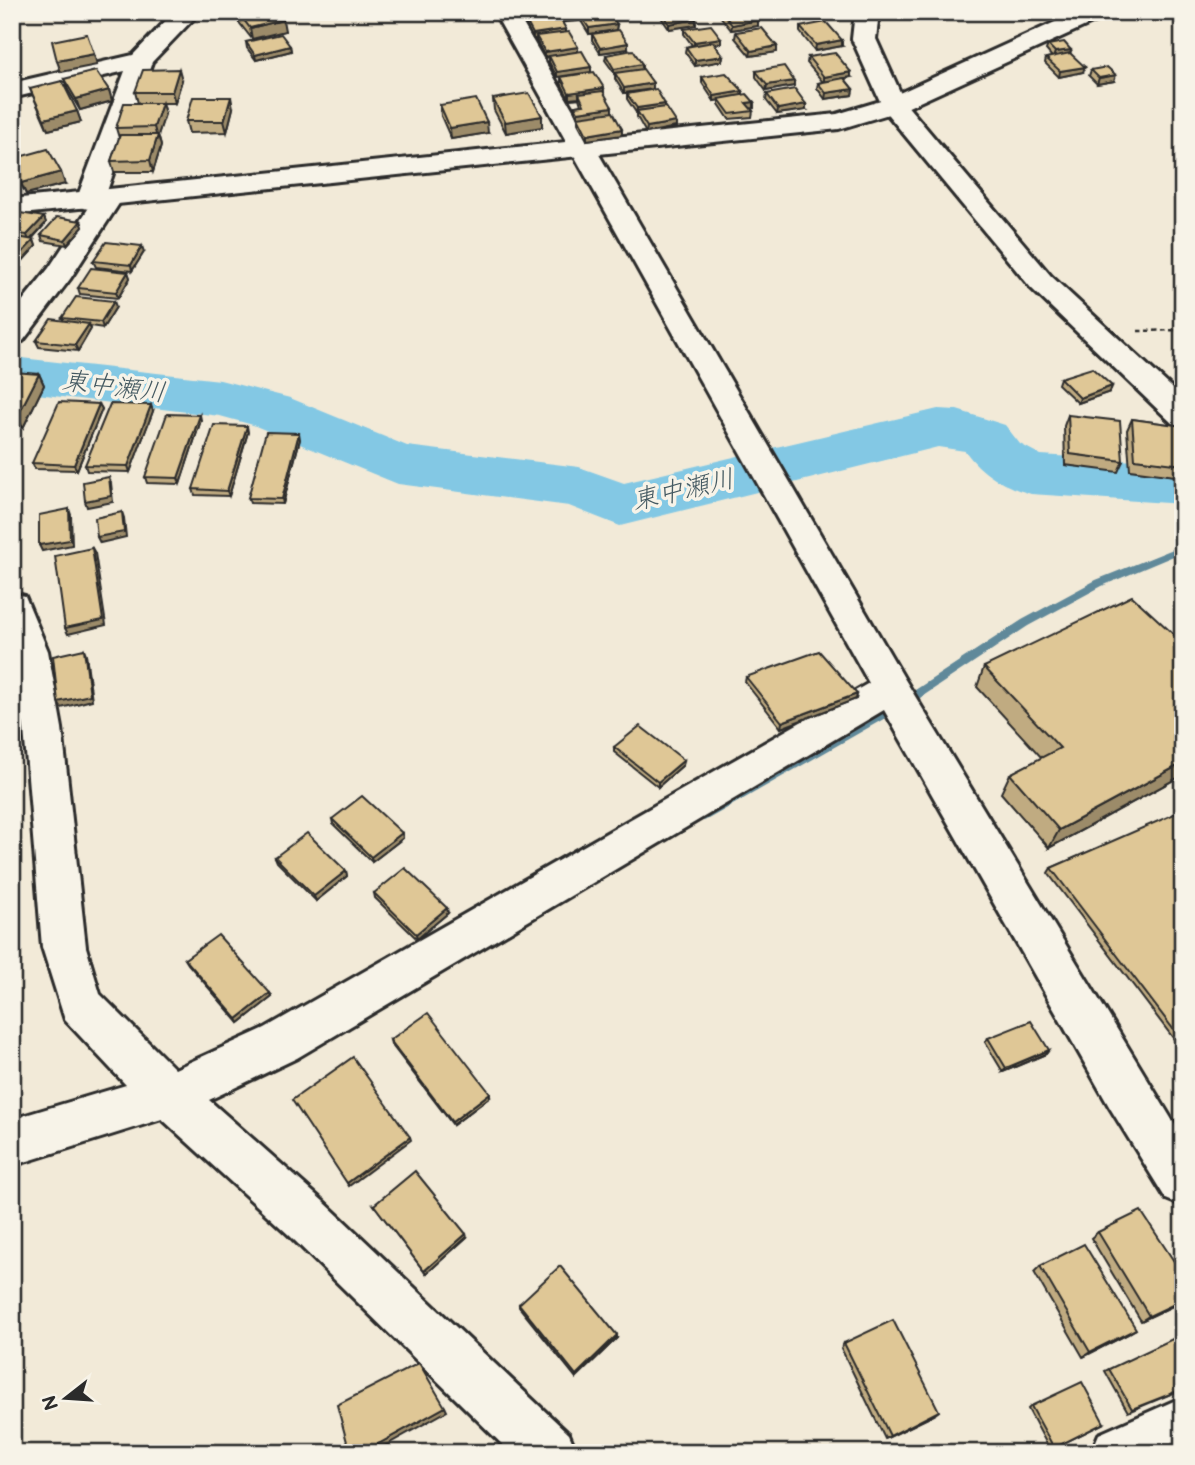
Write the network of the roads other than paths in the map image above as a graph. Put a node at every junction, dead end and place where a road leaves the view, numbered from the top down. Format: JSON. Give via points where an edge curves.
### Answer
{"nodes":[{"id":1,"x":189,"y":12,"type":"edge"},
{"id":2,"x":578,"y":12,"type":"edge"},
{"id":3,"x":867,"y":12,"type":"edge"},
{"id":4,"x":1097,"y":12,"type":"edge"},
{"id":5,"x":506,"y":15,"type":"edge"},
{"id":6,"x":142,"y":60,"type":"junction"},
{"id":7,"x":12,"y":90,"type":"edge"},
{"id":8,"x":893,"y":105,"type":"junction"},
{"id":9,"x":582,"y":149,"type":"junction"},
{"id":10,"x":99,"y":200,"type":"junction"},
{"id":11,"x":12,"y":207,"type":"edge"},
{"id":12,"x":12,"y":334,"type":"edge"},
{"id":13,"x":1183,"y":416,"type":"edge"},
{"id":14,"x":12,"y":606,"type":"edge"},
{"id":15,"x":898,"y":700,"type":"junction"},
{"id":16,"x":171,"y":1094,"type":"junction"},
{"id":17,"x":12,"y":1143,"type":"edge"},
{"id":18,"x":1183,"y":1182,"type":"edge"},
{"id":19,"x":1183,"y":1424,"type":"edge"},
{"id":20,"x":550,"y":1453,"type":"edge"},
{"id":21,"x":1118,"y":1453,"type":"edge"}],
"edges":[{"from":1,"to":6,"type":"street"},
{"from":2,"to":5,"type":"street"},
{"from":3,"to":8,"type":"street","via":[[864,39]]},
{"from":4,"to":8,"type":"street"},
{"from":5,"to":9,"type":"street"},
{"from":6,"to":7,"type":"street"},
{"from":6,"to":10,"type":"street"},
{"from":8,"to":9,"type":"street","via":[[867,115],[801,127]]},
{"from":8,"to":13,"type":"street","via":[[1041,282]]},
{"from":9,"to":10,"type":"street"},
{"from":9,"to":15,"type":"street"},
{"from":10,"to":11,"type":"street"},
{"from":10,"to":12,"type":"street","via":[[60,273]]},
{"from":14,"to":16,"type":"street","via":[[30,652],[43,728],[64,947],[81,1005]]},
{"from":15,"to":16,"type":"street","via":[[281,1043]]},
{"from":15,"to":18,"type":"street"},
{"from":16,"to":17,"type":"street"},
{"from":16,"to":20,"type":"street"},
{"from":19,"to":21,"type":"street"}]}
